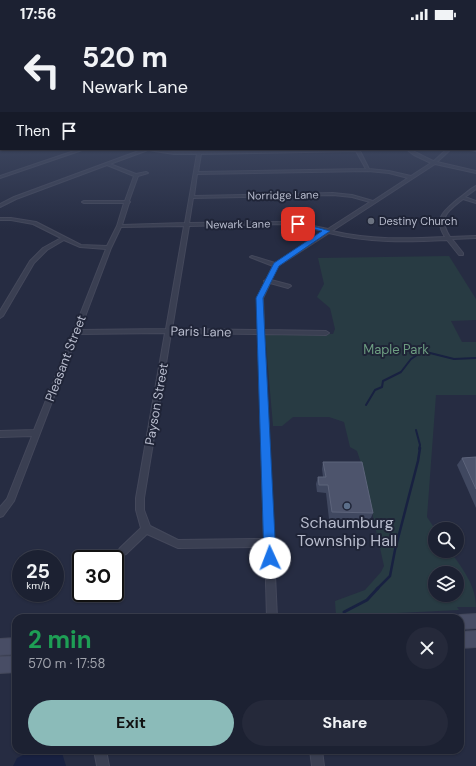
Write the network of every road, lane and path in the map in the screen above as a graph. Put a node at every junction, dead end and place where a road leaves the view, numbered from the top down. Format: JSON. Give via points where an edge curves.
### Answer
{"nodes":[{"id":1,"x":54,"y":159,"type":"edge"},
{"id":2,"x":119,"y":159,"type":"edge"},
{"id":3,"x":199,"y":159,"type":"edge"},
{"id":4,"x":362,"y":159,"type":"edge"},
{"id":5,"x":429,"y":159,"type":"edge"},
{"id":6,"x":439,"y":159,"type":"edge"},
{"id":7,"x":33,"y":160,"type":"dead end"},
{"id":8,"x":435,"y":162,"type":"junction"},
{"id":9,"x":41,"y":164,"type":"junction"},
{"id":10,"x":107,"y":164,"type":"junction"},
{"id":11,"x":368,"y":170,"type":"junction"},
{"id":12,"x":476,"y":172,"type":"edge"},
{"id":13,"x":146,"y":173,"type":"dead end"},
{"id":14,"x":196,"y":173,"type":"junction"},
{"id":15,"x":136,"y":175,"type":"junction"},
{"id":16,"x":0,"y":177,"type":"edge"},
{"id":17,"x":411,"y":178,"type":"junction"},
{"id":18,"x":476,"y":187,"type":"edge"},
{"id":19,"x":192,"y":197,"type":"junction"},
{"id":20,"x":462,"y":198,"type":"junction"},
{"id":21,"x":84,"y":202,"type":"dead end"},
{"id":22,"x":128,"y":202,"type":"junction"},
{"id":23,"x":373,"y":202,"type":"junction"},
{"id":24,"x":476,"y":202,"type":"edge"},
{"id":25,"x":0,"y":206,"type":"edge"},
{"id":26,"x":0,"y":219,"type":"edge"},
{"id":27,"x":187,"y":225,"type":"junction"},
{"id":28,"x":119,"y":226,"type":"junction"},
{"id":29,"x":327,"y":231,"type":"junction"},
{"id":30,"x":448,"y":237,"type":"junction"},
{"id":31,"x":476,"y":237,"type":"edge"},
{"id":32,"x":64,"y":238,"type":"junction"},
{"id":33,"x":109,"y":248,"type":"junction"},
{"id":34,"x":461,"y":254,"type":"dead end"},
{"id":35,"x":252,"y":257,"type":"dead end"},
{"id":36,"x":276,"y":265,"type":"junction"},
{"id":37,"x":267,"y":281,"type":"junction"},
{"id":38,"x":288,"y":286,"type":"dead end"},
{"id":39,"x":0,"y":316,"type":"edge"},
{"id":40,"x":169,"y":331,"type":"junction"},
{"id":41,"x":75,"y":332,"type":"junction"},
{"id":42,"x":261,"y":332,"type":"junction"},
{"id":43,"x":326,"y":333,"type":"dead end"},
{"id":44,"x":36,"y":433,"type":"junction"},
{"id":45,"x":0,"y":434,"type":"edge"},
{"id":46,"x":0,"y":513,"type":"edge"},
{"id":47,"x":146,"y":529,"type":"junction"},
{"id":48,"x":270,"y":542,"type":"junction"},
{"id":49,"x":124,"y":550,"type":"edge"},
{"id":50,"x":272,"y":614,"type":"edge"},
{"id":51,"x":476,"y":621,"type":"edge"},
{"id":52,"x":464,"y":622,"type":"edge"},
{"id":53,"x":476,"y":639,"type":"edge"},
{"id":54,"x":464,"y":640,"type":"edge"},
{"id":55,"x":12,"y":646,"type":"edge"},
{"id":56,"x":0,"y":647,"type":"edge"},
{"id":57,"x":12,"y":664,"type":"edge"},
{"id":58,"x":0,"y":665,"type":"edge"},
{"id":59,"x":101,"y":754,"type":"edge"},
{"id":60,"x":316,"y":754,"type":"edge"},
{"id":61,"x":103,"y":766,"type":"edge"},
{"id":62,"x":318,"y":766,"type":"edge"}],
"edges":[{"from":1,"to":9,"type":"street"},
{"from":2,"to":10,"type":"street"},
{"from":3,"to":14,"type":"street","name":"Payson Street"},
{"from":4,"to":11,"type":"street"},
{"from":5,"to":8,"type":"street"},
{"from":6,"to":8,"type":"street"},
{"from":7,"to":9,"type":"street"},
{"from":8,"to":12,"type":"street"},
{"from":8,"to":17,"type":"street"},
{"from":9,"to":16,"type":"street"},
{"from":10,"to":15,"type":"street"},
{"from":10,"to":25,"type":"street"},
{"from":11,"to":14,"type":"street"},
{"from":11,"to":17,"type":"street"},
{"from":13,"to":15,"type":"street"},
{"from":14,"to":19,"type":"street","name":"Payson Street"},
{"from":15,"to":22,"type":"street","name":"Pleasant Street"},
{"from":17,"to":23,"type":"street"},
{"from":18,"to":20,"type":"street"},
{"from":19,"to":23,"type":"street","name":"Norridge Lane","via":[[330,194],[352,196]]},
{"from":19,"to":27,"type":"street","name":"Payson Street"},
{"from":20,"to":24,"type":"street"},
{"from":20,"to":30,"type":"street","via":[[442,216],[440,222]]},
{"from":21,"to":22,"type":"street"},
{"from":22,"to":28,"type":"street","name":"Pleasant Street"},
{"from":23,"to":29,"type":"street"},
{"from":26,"to":32,"type":"street","via":[[34,223]]},
{"from":27,"to":28,"type":"street","name":"Newark Lane"},
{"from":27,"to":29,"type":"street","name":"Newark Lane","via":[[298,224]]},
{"from":27,"to":40,"type":"street","name":"Payson Street"},
{"from":28,"to":33,"type":"street","name":"Pleasant Street"},
{"from":29,"to":30,"type":"street","name":"Newark Lane","via":[[363,238]]},
{"from":29,"to":36,"type":"street"},
{"from":30,"to":31,"type":"street","name":"Newark Lane"},
{"from":30,"to":34,"type":"street"},
{"from":32,"to":33,"type":"street","via":[[80,246]]},
{"from":32,"to":39,"type":"street","via":[[45,249],[32,262]]},
{"from":33,"to":41,"type":"street","name":"Pleasant Street"},
{"from":35,"to":36,"type":"street"},
{"from":36,"to":37,"type":"street"},
{"from":37,"to":38,"type":"street"},
{"from":37,"to":42,"type":"street","via":[[260,298]]},
{"from":40,"to":41,"type":"street","name":"Paris Lane"},
{"from":40,"to":42,"type":"street","name":"Paris Lane"},
{"from":40,"to":47,"type":"street","name":"Payson Street","via":[[140,498],[140,510]]},
{"from":41,"to":44,"type":"street","name":"Pleasant Street"},
{"from":42,"to":43,"type":"street","name":"Paris Lane"},
{"from":42,"to":48,"type":"street"},
{"from":44,"to":45,"type":"street"},
{"from":44,"to":46,"type":"street","name":"Pleasant Street","via":[[10,501]]},
{"from":47,"to":48,"type":"street","via":[[178,544]]},
{"from":47,"to":49,"type":"street"},
{"from":48,"to":50,"type":"street"},
{"from":51,"to":52,"type":"main road"},
{"from":53,"to":54,"type":"main road"},
{"from":55,"to":56,"type":"main road"},
{"from":57,"to":58,"type":"main road"},
{"from":59,"to":61,"type":"street"},
{"from":60,"to":62,"type":"street"}]}
